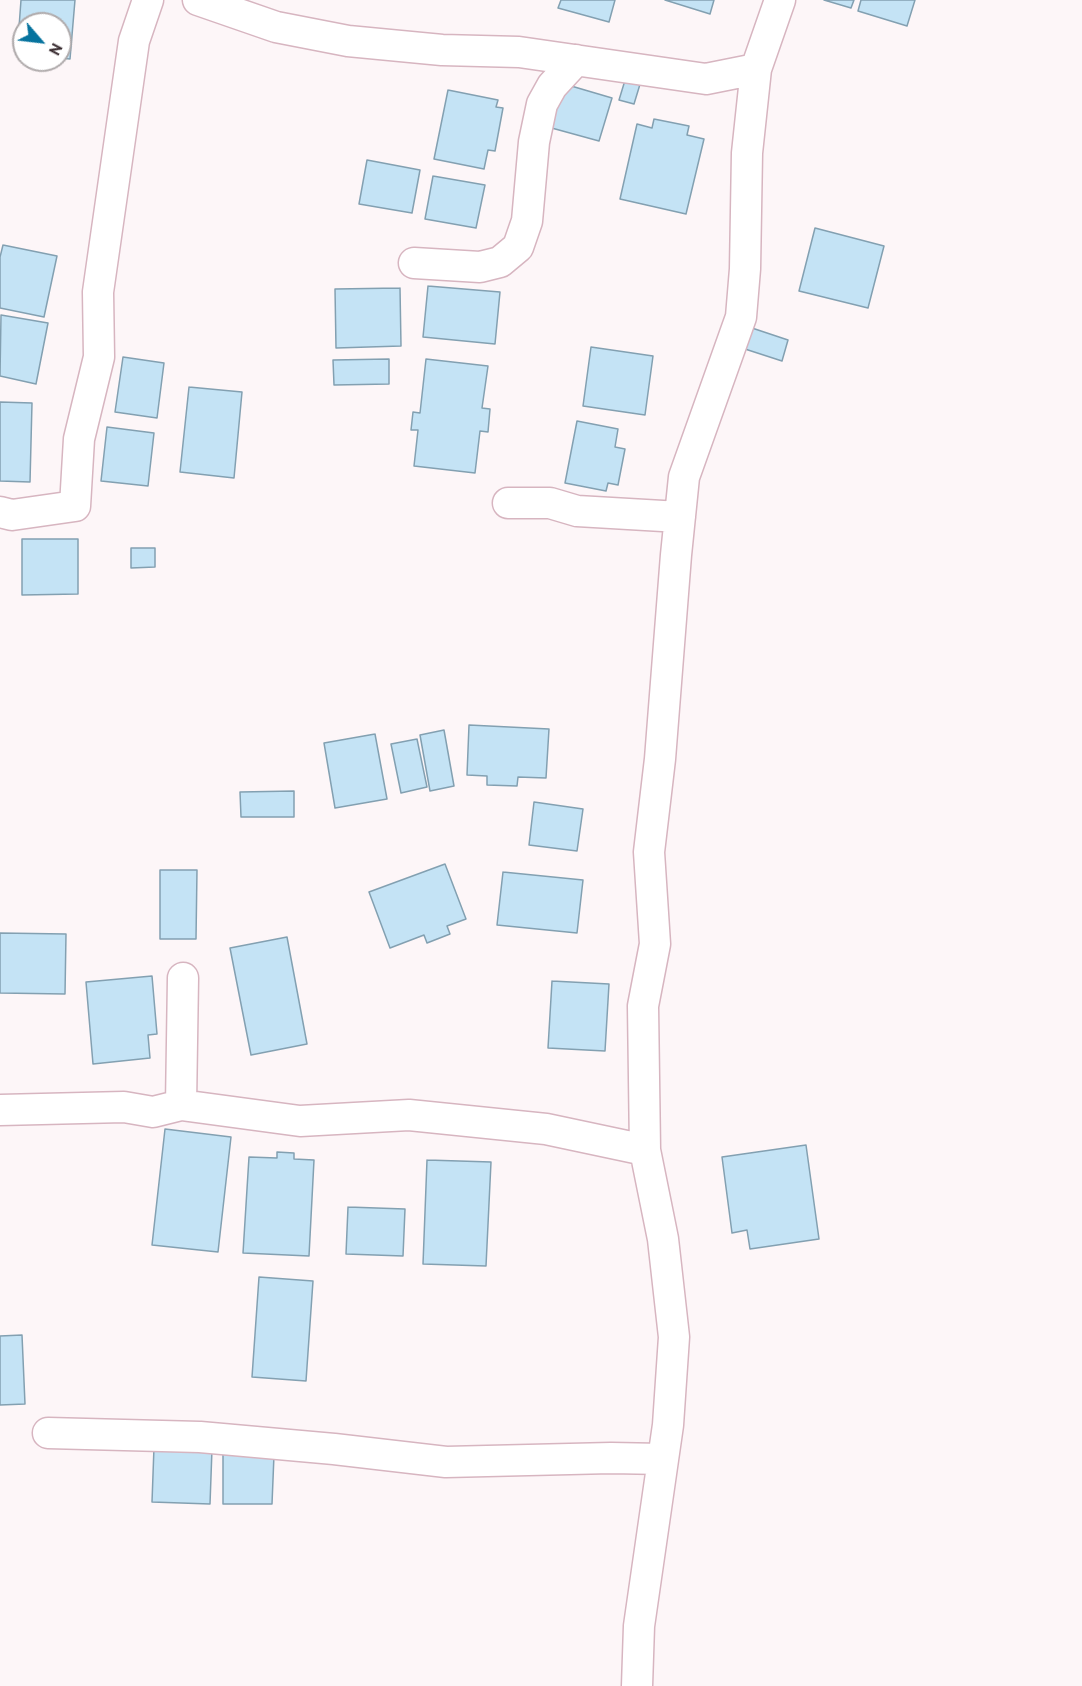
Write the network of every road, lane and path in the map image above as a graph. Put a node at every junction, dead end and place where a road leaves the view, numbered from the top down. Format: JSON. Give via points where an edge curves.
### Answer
{"nodes":[{"id":1,"x":148,"y":0,"type":"edge"},
{"id":2,"x":198,"y":0,"type":"edge"},
{"id":3,"x":780,"y":0,"type":"edge"},
{"id":4,"x":576,"y":60,"type":"junction"},
{"id":5,"x":756,"y":69,"type":"junction"},
{"id":6,"x":414,"y":263,"type":"dead end"},
{"id":7,"x":508,"y":503,"type":"dead end"},
{"id":8,"x":0,"y":512,"type":"edge"},
{"id":9,"x":680,"y":517,"type":"junction"},
{"id":10,"x":183,"y":978,"type":"dead end"},
{"id":11,"x":181,"y":1105,"type":"junction"},
{"id":12,"x":0,"y":1110,"type":"edge"},
{"id":13,"x":645,"y":1150,"type":"junction"},
{"id":14,"x":48,"y":1432,"type":"dead end"},
{"id":15,"x":663,"y":1459,"type":"junction"},
{"id":16,"x":637,"y":1686,"type":"edge"}],
"edges":[{"from":1,"to":8,"type":"street","via":[[134,41],[98,292],[99,357],[79,439],[75,506],[12,515]]},
{"from":2,"to":4,"type":"street","via":[[276,27],[348,41],[519,52]]},
{"from":3,"to":5,"type":"street"},
{"from":4,"to":5,"type":"street","via":[[706,79]]},
{"from":4,"to":6,"type":"street","via":[[552,86],[542,104],[534,142],[527,221],[518,247],[500,262],[480,267]]},
{"from":5,"to":9,"type":"street","via":[[747,153],[741,317],[684,477]]},
{"from":7,"to":9,"type":"street","via":[[550,503],[576,511]]},
{"from":9,"to":13,"type":"street","via":[[649,852],[656,944],[643,1006]]},
{"from":10,"to":11,"type":"street"},
{"from":11,"to":12,"type":"street","via":[[153,1113],[124,1107]]},
{"from":11,"to":13,"type":"street","via":[[300,1121],[420,1116],[546,1129]]},
{"from":13,"to":15,"type":"street","via":[[663,1239],[674,1337]]},
{"from":14,"to":15,"type":"street","via":[[200,1437],[446,1462]]},
{"from":15,"to":16,"type":"street","via":[[639,1626]]}]}
